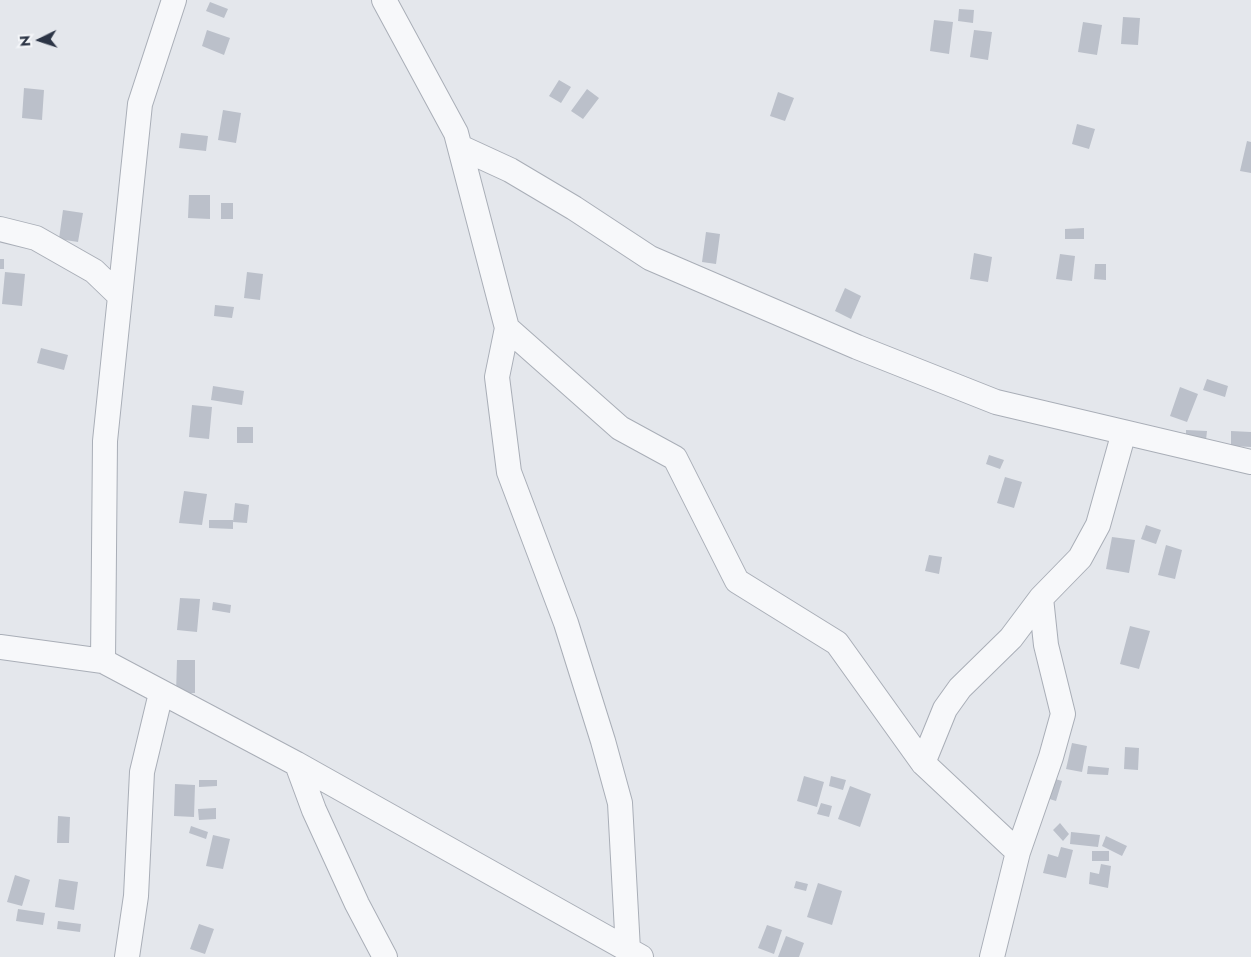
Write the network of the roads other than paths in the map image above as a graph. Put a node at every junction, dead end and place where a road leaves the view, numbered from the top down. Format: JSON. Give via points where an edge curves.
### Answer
{"nodes":[{"id":1,"x":174,"y":0,"type":"edge"},
{"id":2,"x":384,"y":0,"type":"edge"},
{"id":3,"x":460,"y":147,"type":"junction"},
{"id":4,"x":0,"y":229,"type":"edge"},
{"id":5,"x":120,"y":296,"type":"junction"},
{"id":6,"x":506,"y":328,"type":"junction"},
{"id":7,"x":1124,"y":432,"type":"junction"},
{"id":8,"x":1251,"y":462,"type":"edge"},
{"id":9,"x":1041,"y":598,"type":"junction"},
{"id":10,"x":0,"y":647,"type":"edge"},
{"id":11,"x":102,"y":661,"type":"junction"},
{"id":12,"x":161,"y":692,"type":"junction"},
{"id":13,"x":923,"y":763,"type":"junction"},
{"id":14,"x":296,"y":764,"type":"junction"},
{"id":15,"x":1018,"y":852,"type":"junction"},
{"id":16,"x":634,"y":953,"type":"edge"},
{"id":17,"x":128,"y":957,"type":"edge"},
{"id":18,"x":385,"y":957,"type":"edge"},
{"id":19,"x":992,"y":957,"type":"edge"}],
"edges":[{"from":1,"to":5,"type":"street","via":[[140,104]]},
{"from":2,"to":3,"type":"street","via":[[456,133]]},
{"from":3,"to":6,"type":"street"},
{"from":3,"to":7,"type":"street","via":[[510,170],[650,258],[996,402]]},
{"from":4,"to":5,"type":"street","via":[[36,238],[94,271]]},
{"from":5,"to":11,"type":"street","via":[[105,441]]},
{"from":6,"to":13,"type":"street","via":[[620,428],[676,458],[737,581],[837,643]]},
{"from":6,"to":16,"type":"street","via":[[497,377],[509,472],[566,623],[620,802]]},
{"from":7,"to":8,"type":"street"},
{"from":7,"to":9,"type":"street","via":[[1098,525],[1080,558]]},
{"from":9,"to":13,"type":"street","via":[[1011,638],[960,688],[945,708]]},
{"from":9,"to":15,"type":"street","via":[[1046,645],[1063,714]]},
{"from":10,"to":11,"type":"street"},
{"from":11,"to":12,"type":"street"},
{"from":12,"to":14,"type":"street"},
{"from":12,"to":17,"type":"street","via":[[142,772],[136,896]]},
{"from":13,"to":15,"type":"street"},
{"from":14,"to":16,"type":"street"},
{"from":14,"to":18,"type":"street","via":[[357,904]]},
{"from":15,"to":19,"type":"street"}]}
